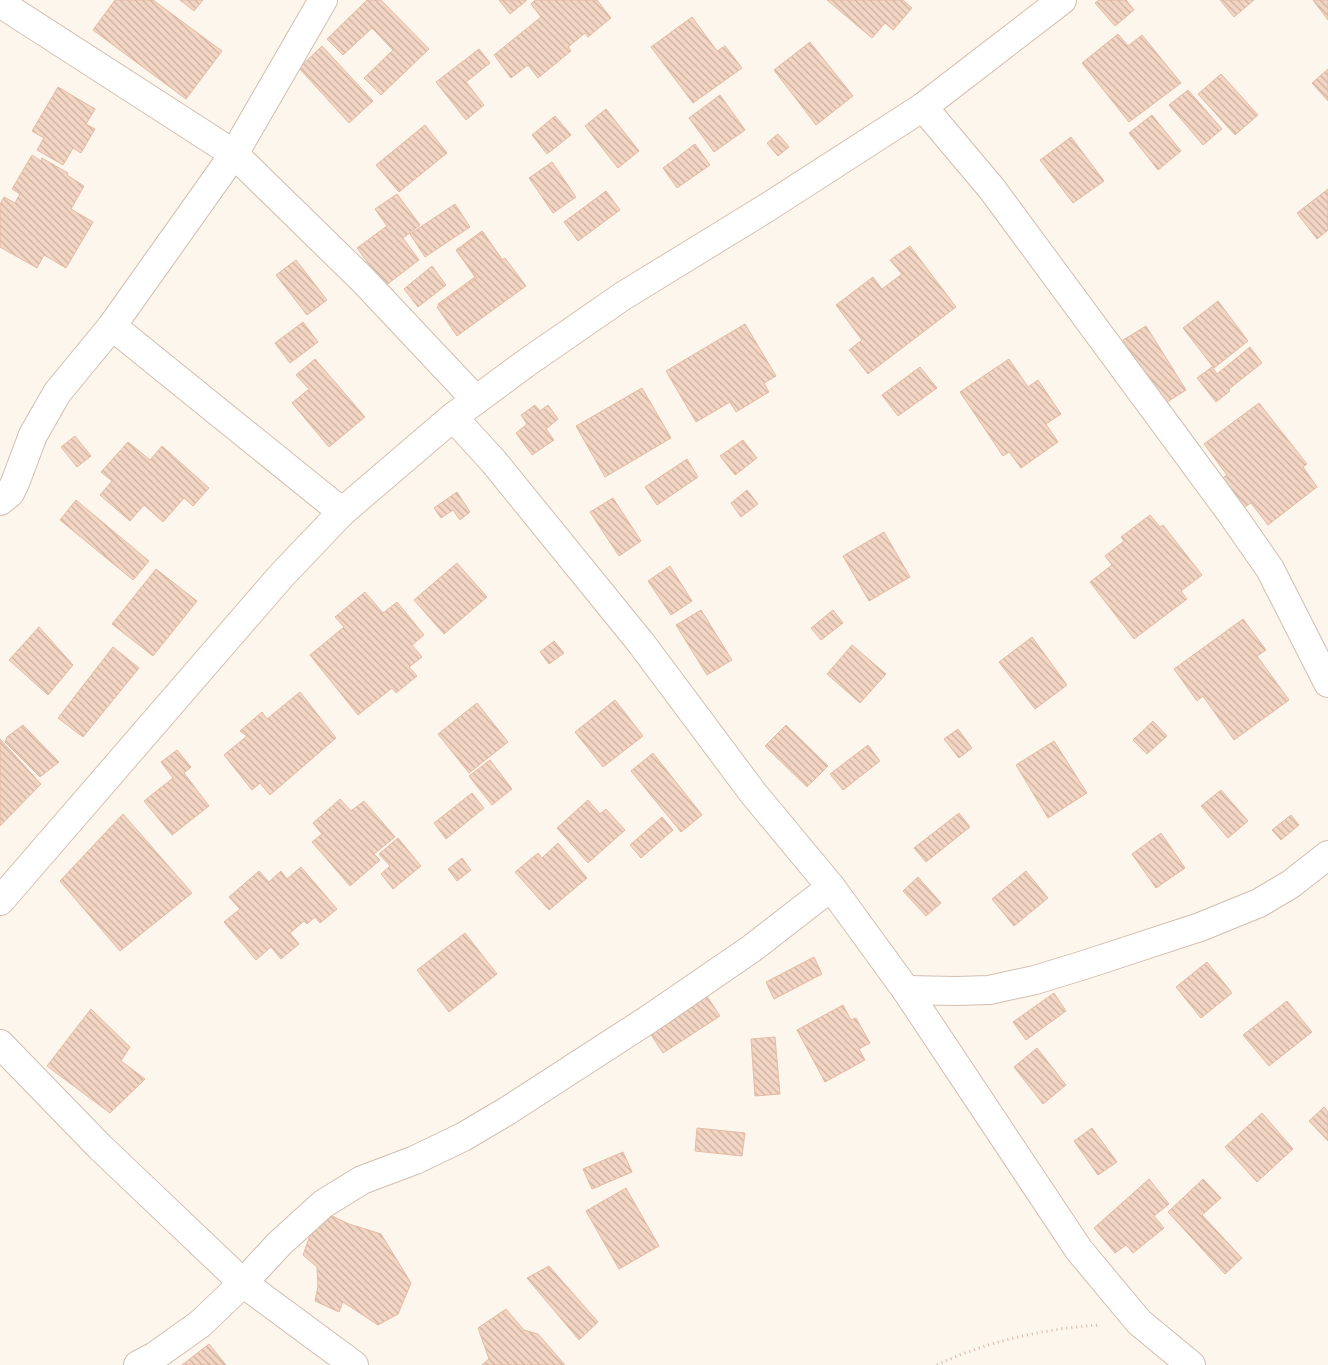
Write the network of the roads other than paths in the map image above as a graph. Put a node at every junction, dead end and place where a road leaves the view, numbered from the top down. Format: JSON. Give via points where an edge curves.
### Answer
{"nodes":[{"id":1,"x":323,"y":0,"type":"edge"},
{"id":2,"x":1062,"y":0,"type":"edge"},
{"id":3,"x":0,"y":3,"type":"edge"},
{"id":4,"x":924,"y":107,"type":"junction"},
{"id":5,"x":234,"y":154,"type":"junction"},
{"id":6,"x":112,"y":326,"type":"junction"},
{"id":7,"x":476,"y":400,"type":"junction"},
{"id":8,"x":453,"y":417,"type":"junction"},
{"id":9,"x":0,"y":501,"type":"edge"},
{"id":10,"x":342,"y":512,"type":"junction"},
{"id":11,"x":1328,"y":683,"type":"edge"},
{"id":12,"x":1328,"y":855,"type":"edge"},
{"id":13,"x":831,"y":887,"type":"junction"},
{"id":14,"x":0,"y":901,"type":"edge"},
{"id":15,"x":906,"y":990,"type":"junction"},
{"id":16,"x":0,"y":1044,"type":"edge"},
{"id":17,"x":244,"y":1283,"type":"junction"},
{"id":18,"x":138,"y":1365,"type":"edge"},
{"id":19,"x":354,"y":1365,"type":"edge"},
{"id":20,"x":1191,"y":1365,"type":"edge"}],
"edges":[{"from":1,"to":5,"type":"street"},
{"from":2,"to":4,"type":"street"},
{"from":3,"to":5,"type":"street"},
{"from":4,"to":7,"type":"street","via":[[623,296]]},
{"from":4,"to":11,"type":"street","via":[[992,189],[1231,512],[1270,570]]},
{"from":5,"to":6,"type":"street"},
{"from":5,"to":7,"type":"street","via":[[363,280]]},
{"from":6,"to":9,"type":"street","via":[[57,394],[33,435],[10,493]]},
{"from":6,"to":10,"type":"street"},
{"from":7,"to":8,"type":"street"},
{"from":8,"to":10,"type":"street"},
{"from":8,"to":13,"type":"street","via":[[494,462],[635,635],[753,793]]},
{"from":10,"to":14,"type":"street","via":[[281,576]]},
{"from":12,"to":15,"type":"street","via":[[1291,884],[1259,903],[1200,927],[1084,966],[990,990]]},
{"from":13,"to":15,"type":"street"},
{"from":13,"to":17,"type":"street","via":[[743,954],[507,1111],[455,1141],[362,1180],[322,1204]]},
{"from":15,"to":20,"type":"street","via":[[1079,1250],[1140,1322]]},
{"from":16,"to":17,"type":"street","via":[[100,1147]]},
{"from":17,"to":18,"type":"street","via":[[200,1324]]},
{"from":17,"to":19,"type":"street"}]}
